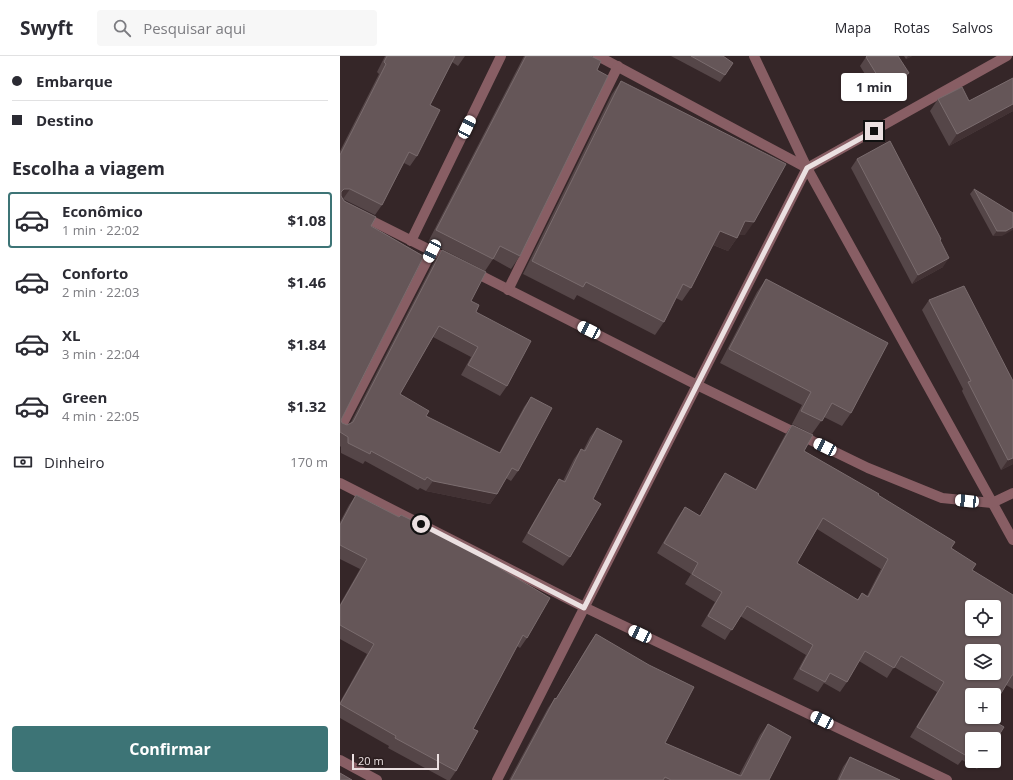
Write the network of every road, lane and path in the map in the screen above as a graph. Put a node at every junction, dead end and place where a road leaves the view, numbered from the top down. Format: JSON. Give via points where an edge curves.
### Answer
{"nodes":[{"id":1,"x":501,"y":56,"type":"edge"},
{"id":2,"x":598,"y":56,"type":"edge"},
{"id":3,"x":754,"y":56,"type":"edge"},
{"id":4,"x":1007,"y":56,"type":"edge"},
{"id":5,"x":618,"y":66,"type":"junction"},
{"id":6,"x":807,"y":168,"type":"junction"},
{"id":7,"x":340,"y":205,"type":"edge"},
{"id":8,"x":411,"y":241,"type":"junction"},
{"id":9,"x":432,"y":251,"type":"junction"},
{"id":10,"x":508,"y":290,"type":"junction"},
{"id":11,"x":697,"y":385,"type":"junction"},
{"id":12,"x":340,"y":429,"type":"edge"},
{"id":13,"x":340,"y":483,"type":"edge"},
{"id":14,"x":1013,"y":493,"type":"edge"},
{"id":15,"x":992,"y":503,"type":"junction"},
{"id":16,"x":1013,"y":540,"type":"edge"},
{"id":17,"x":584,"y":608,"type":"junction"},
{"id":18,"x":340,"y":760,"type":"edge"},
{"id":19,"x":377,"y":780,"type":"edge"},
{"id":20,"x":497,"y":780,"type":"edge"},
{"id":21,"x":947,"y":780,"type":"edge"}],
"edges":[{"from":1,"to":8,"type":"street"},
{"from":2,"to":5,"type":"street"},
{"from":3,"to":6,"type":"street"},
{"from":4,"to":6,"type":"street"},
{"from":5,"to":6,"type":"street"},
{"from":5,"to":10,"type":"street"},
{"from":6,"to":11,"type":"street"},
{"from":6,"to":15,"type":"street"},
{"from":7,"to":8,"type":"street"},
{"from":8,"to":9,"type":"street"},
{"from":9,"to":10,"type":"street"},
{"from":9,"to":12,"type":"street"},
{"from":10,"to":11,"type":"street"},
{"from":11,"to":15,"type":"street","via":[[868,468],[942,498]]},
{"from":11,"to":17,"type":"street"},
{"from":13,"to":17,"type":"street"},
{"from":14,"to":15,"type":"street"},
{"from":15,"to":16,"type":"street"},
{"from":17,"to":20,"type":"street"},
{"from":17,"to":21,"type":"street"},
{"from":18,"to":19,"type":"street"}]}
